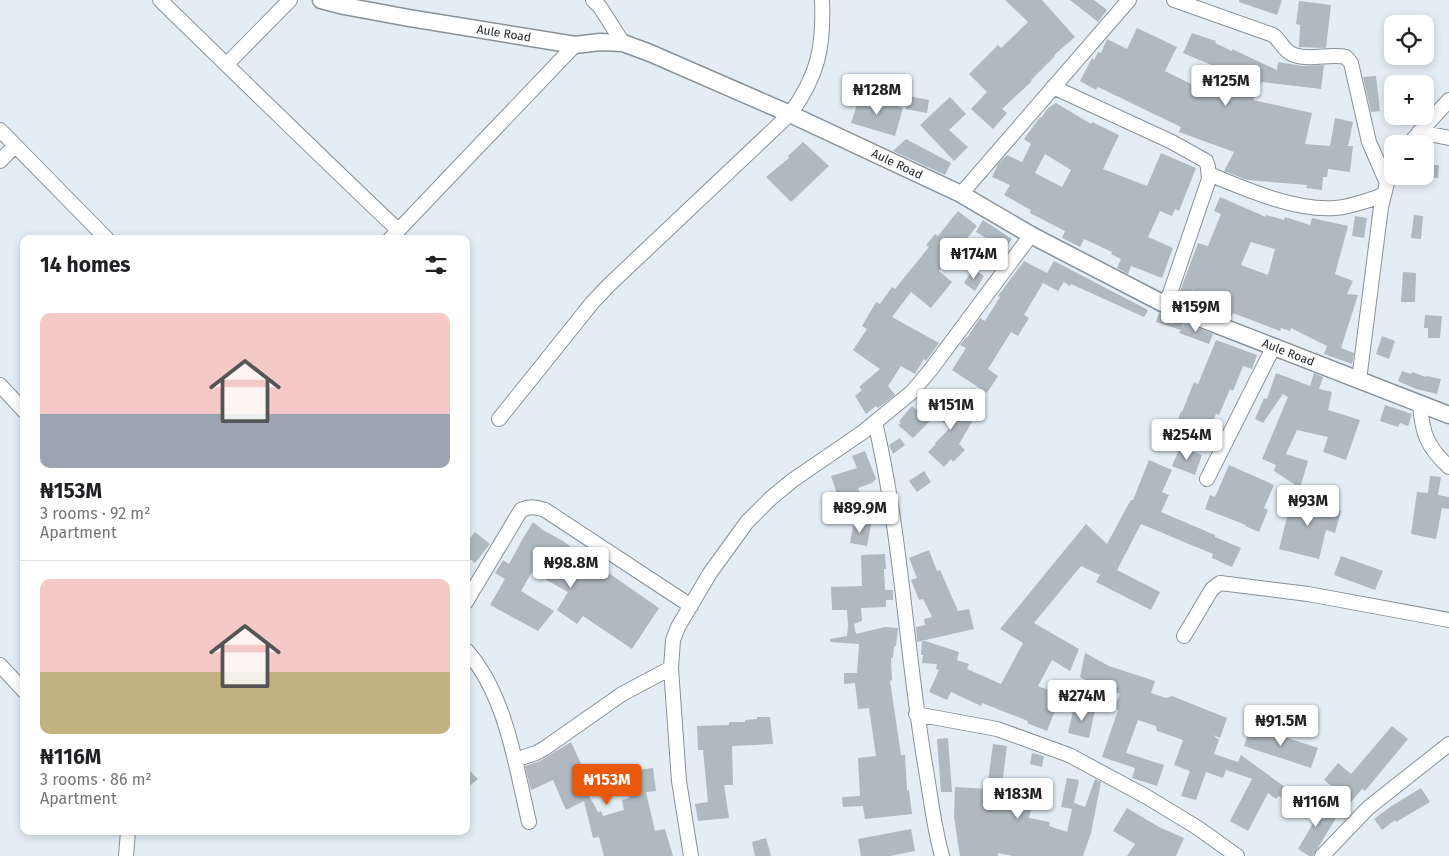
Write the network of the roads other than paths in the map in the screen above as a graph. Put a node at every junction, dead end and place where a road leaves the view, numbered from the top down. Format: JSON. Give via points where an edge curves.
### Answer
{"nodes":[{"id":1,"x":160,"y":0,"type":"edge"},
{"id":2,"x":290,"y":0,"type":"edge"},
{"id":3,"x":321,"y":0,"type":"edge"},
{"id":4,"x":592,"y":0,"type":"edge"},
{"id":5,"x":822,"y":0,"type":"edge"},
{"id":6,"x":1129,"y":0,"type":"edge"},
{"id":7,"x":1174,"y":0,"type":"edge"},
{"id":8,"x":1207,"y":6,"type":"edge"},
{"id":9,"x":623,"y":43,"type":"junction"},
{"id":10,"x":575,"y":45,"type":"junction"},
{"id":11,"x":227,"y":64,"type":"junction"},
{"id":12,"x":1053,"y":87,"type":"junction"},
{"id":13,"x":1449,"y":100,"type":"edge"},
{"id":14,"x":790,"y":114,"type":"junction"},
{"id":15,"x":0,"y":130,"type":"edge"},
{"id":16,"x":1419,"y":132,"type":"junction"},
{"id":17,"x":1416,"y":135,"type":"edge"},
{"id":18,"x":1449,"y":138,"type":"edge"},
{"id":19,"x":15,"y":146,"type":"junction"},
{"id":20,"x":0,"y":161,"type":"edge"},
{"id":21,"x":1209,"y":174,"type":"junction"},
{"id":22,"x":1384,"y":174,"type":"edge"},
{"id":23,"x":1385,"y":185,"type":"edge"},
{"id":24,"x":1388,"y":185,"type":"edge"},
{"id":25,"x":961,"y":194,"type":"junction"},
{"id":26,"x":394,"y":234,"type":"edge"},
{"id":27,"x":103,"y":235,"type":"edge"},
{"id":28,"x":1031,"y":235,"type":"junction"},
{"id":29,"x":1166,"y":305,"type":"junction"},
{"id":30,"x":1273,"y":348,"type":"junction"},
{"id":31,"x":1359,"y":380,"type":"junction"},
{"id":32,"x":0,"y":385,"type":"edge"},
{"id":33,"x":1420,"y":404,"type":"junction"},
{"id":34,"x":20,"y":407,"type":"edge"},
{"id":35,"x":1449,"y":415,"type":"edge"},
{"id":36,"x":499,"y":419,"type":"dead end"},
{"id":37,"x":874,"y":422,"type":"junction"},
{"id":38,"x":1449,"y":467,"type":"edge"},
{"id":39,"x":1207,"y":479,"type":"dead end"},
{"id":40,"x":470,"y":595,"type":"edge"},
{"id":41,"x":691,"y":606,"type":"junction"},
{"id":42,"x":1449,"y":620,"type":"edge"},
{"id":43,"x":1184,"y":636,"type":"dead end"},
{"id":44,"x":470,"y":656,"type":"edge"},
{"id":45,"x":670,"y":668,"type":"junction"},
{"id":46,"x":2,"y":672,"type":"edge"},
{"id":47,"x":20,"y":688,"type":"edge"},
{"id":48,"x":916,"y":714,"type":"junction"},
{"id":49,"x":1449,"y":744,"type":"edge"},
{"id":50,"x":515,"y":760,"type":"junction"},
{"id":51,"x":529,"y":822,"type":"dead end"},
{"id":52,"x":128,"y":835,"type":"edge"},
{"id":53,"x":126,"y":856,"type":"edge"},
{"id":54,"x":690,"y":856,"type":"edge"},
{"id":55,"x":942,"y":856,"type":"edge"},
{"id":56,"x":1237,"y":856,"type":"edge"},
{"id":57,"x":1322,"y":856,"type":"edge"}],
"edges":[{"from":1,"to":11,"type":"street"},
{"from":2,"to":11,"type":"street"},
{"from":3,"to":10,"type":"street","name":"Aule Road"},
{"from":4,"to":9,"type":"street"},
{"from":5,"to":14,"type":"street","via":[[823,23],[814,73]]},
{"from":6,"to":12,"type":"street"},
{"from":7,"to":8,"type":"street"},
{"from":8,"to":22,"type":"street","via":[[1273,36],[1290,53],[1346,57],[1351,63],[1369,142]]},
{"from":9,"to":10,"type":"street","name":"Aule Road"},
{"from":9,"to":14,"type":"street","name":"Aule Road"},
{"from":10,"to":26,"type":"street"},
{"from":11,"to":26,"type":"street"},
{"from":12,"to":21,"type":"street","via":[[1190,152],[1206,162]]},
{"from":12,"to":25,"type":"street"},
{"from":13,"to":16,"type":"street"},
{"from":14,"to":25,"type":"street","name":"Aule Road"},
{"from":14,"to":36,"type":"street","via":[[609,285]]},
{"from":15,"to":19,"type":"street"},
{"from":16,"to":17,"type":"street"},
{"from":16,"to":18,"type":"street"},
{"from":19,"to":20,"type":"street"},
{"from":19,"to":27,"type":"street"},
{"from":21,"to":23,"type":"street","via":[[1254,192],[1313,207],[1348,206]]},
{"from":21,"to":29,"type":"street"},
{"from":24,"to":31,"type":"street"},
{"from":25,"to":28,"type":"street","name":"Aule Road"},
{"from":28,"to":29,"type":"street","name":"Aule Road"},
{"from":28,"to":37,"type":"street","via":[[912,392]]},
{"from":29,"to":30,"type":"street","name":"Aule Road"},
{"from":30,"to":31,"type":"street","name":"Aule Road"},
{"from":30,"to":39,"type":"street"},
{"from":31,"to":33,"type":"street","name":"Aule Road"},
{"from":32,"to":34,"type":"street"},
{"from":33,"to":35,"type":"street","name":"Aule Road"},
{"from":33,"to":38,"type":"street","via":[[1423,430],[1430,448]]},
{"from":37,"to":41,"type":"street","via":[[792,480],[747,522]]},
{"from":37,"to":48,"type":"street","via":[[893,511]]},
{"from":40,"to":41,"type":"street","via":[[521,510],[535,507],[545,510]]},
{"from":41,"to":45,"type":"street","via":[[673,640]]},
{"from":42,"to":43,"type":"street","via":[[1308,594],[1220,583],[1212,588]]},
{"from":44,"to":50,"type":"street","via":[[500,708]]},
{"from":45,"to":50,"type":"street","via":[[622,694],[545,748]]},
{"from":45,"to":54,"type":"street","via":[[679,781]]},
{"from":46,"to":47,"type":"street"},
{"from":48,"to":55,"type":"street"},
{"from":48,"to":56,"type":"street","via":[[997,729],[1068,755],[1190,823]]},
{"from":49,"to":57,"type":"street","via":[[1368,808]]},
{"from":50,"to":51,"type":"street"},
{"from":52,"to":53,"type":"street"}]}
